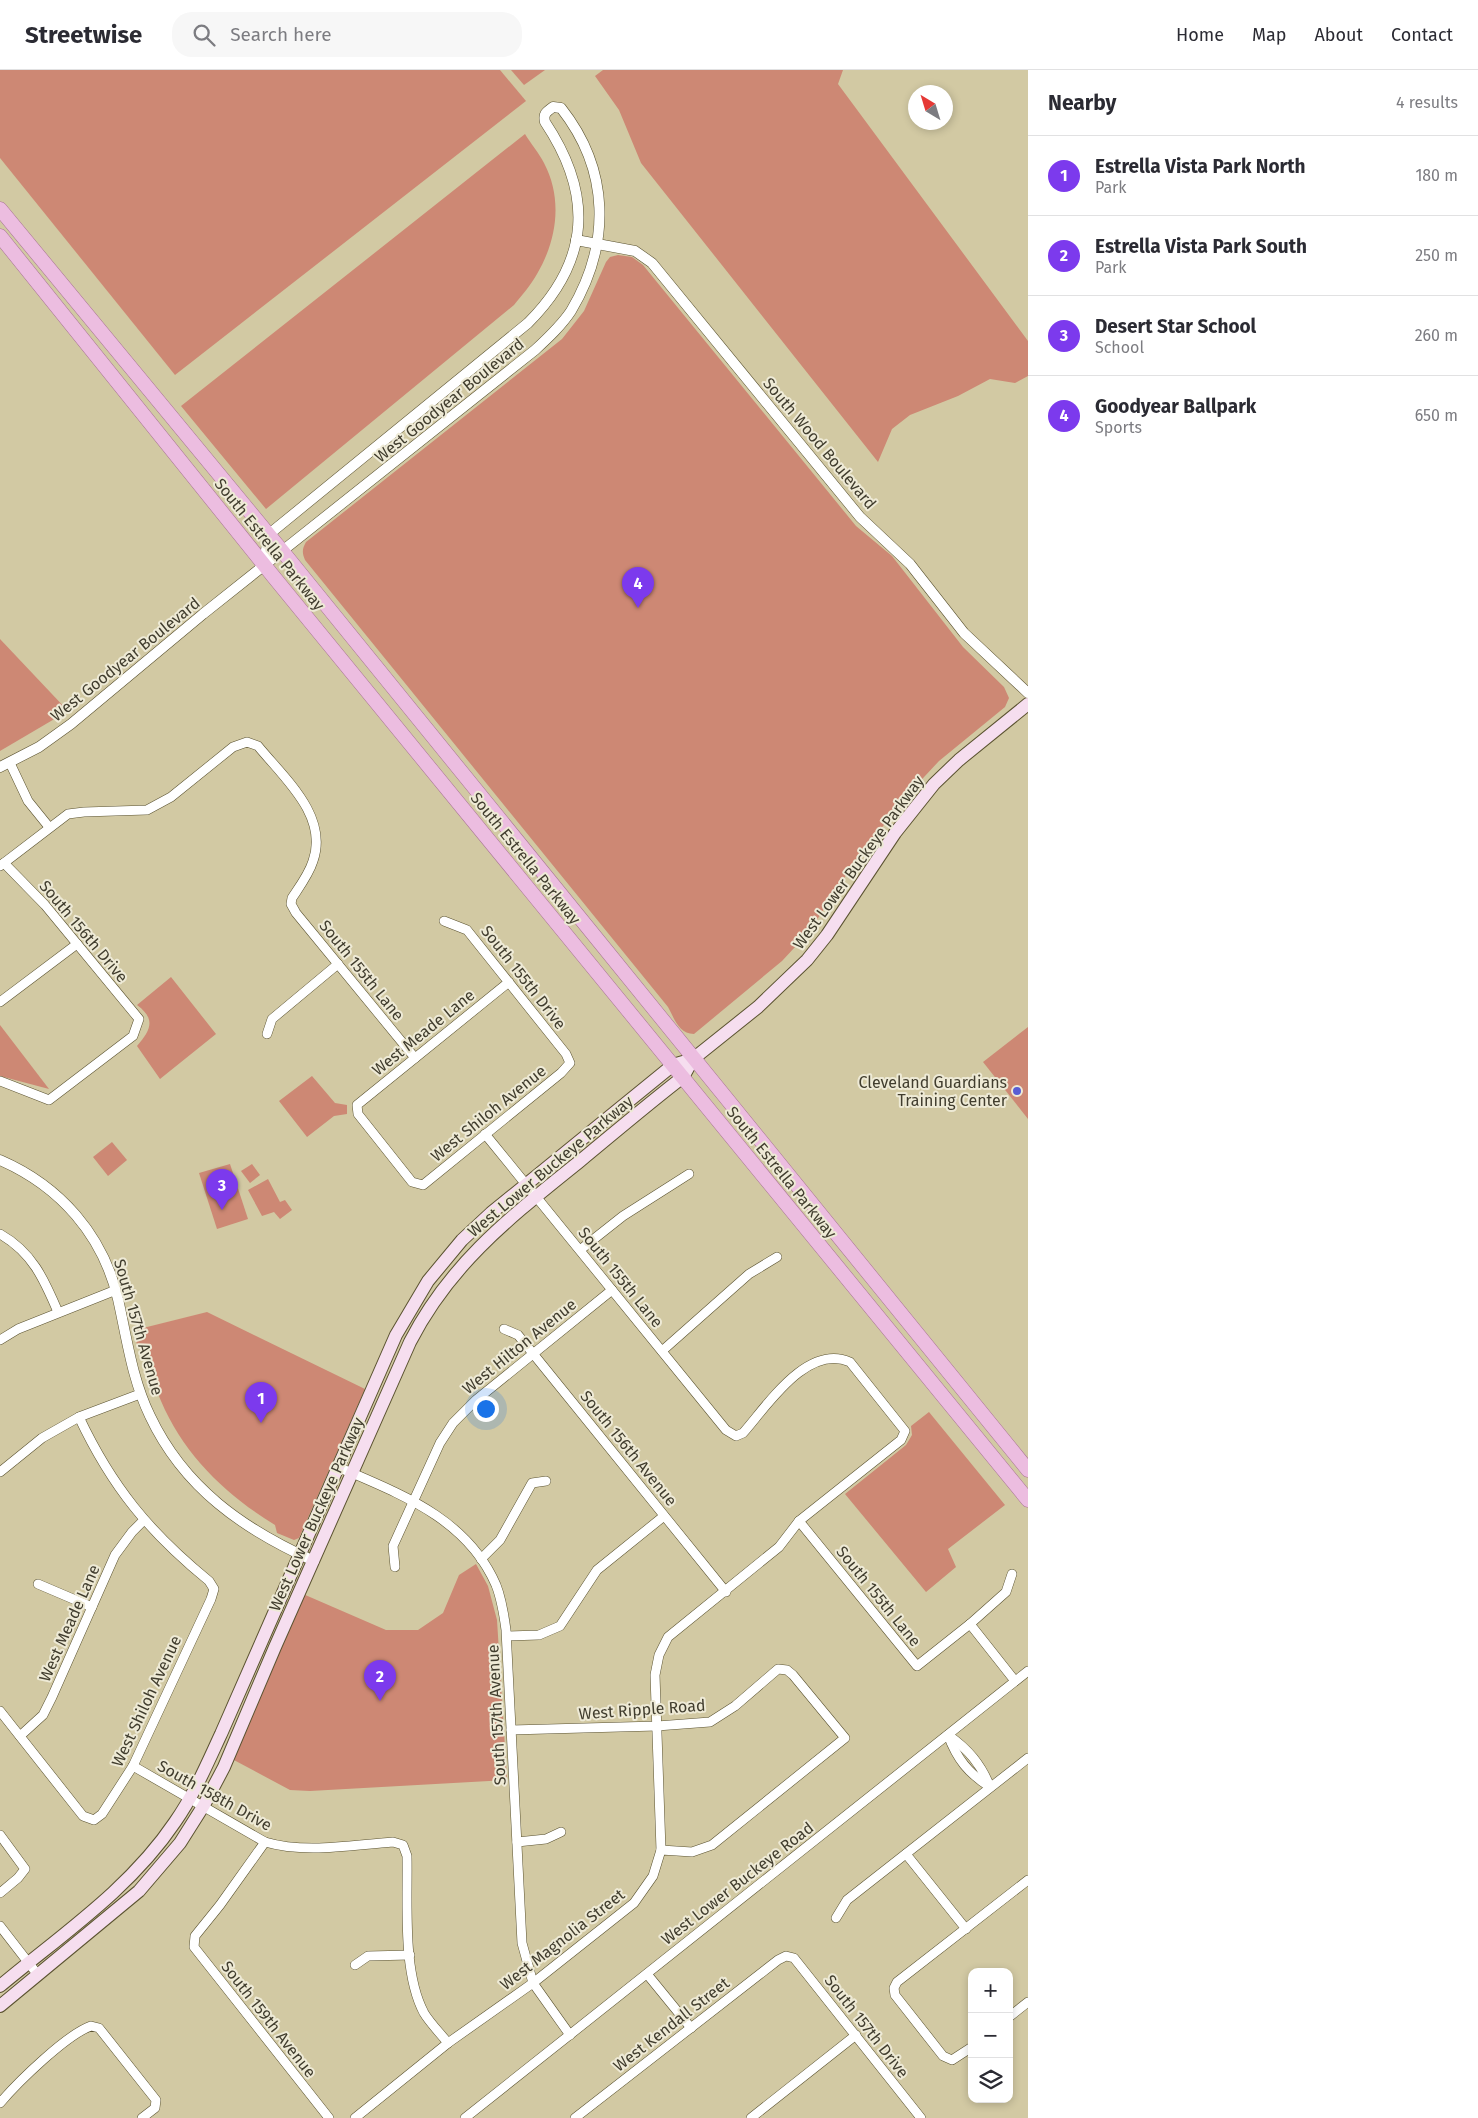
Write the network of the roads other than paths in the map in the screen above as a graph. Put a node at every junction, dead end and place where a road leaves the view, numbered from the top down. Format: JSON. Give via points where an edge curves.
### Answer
{"nodes":[{"id":1,"x":0,"y":209,"type":"edge"},
{"id":2,"x":0,"y":236,"type":"edge"},
{"id":3,"x":576,"y":240,"type":"junction"},
{"id":4,"x":598,"y":243,"type":"junction"},
{"id":5,"x":268,"y":535,"type":"junction"},
{"id":6,"x":283,"y":552,"type":"junction"},
{"id":7,"x":264,"y":566,"type":"junction"},
{"id":8,"x":1028,"y":693,"type":"edge"},
{"id":9,"x":1028,"y":704,"type":"edge"},
{"id":10,"x":5,"y":765,"type":"edge"},
{"id":11,"x":49,"y":827,"type":"junction"},
{"id":12,"x":2,"y":864,"type":"edge"},
{"id":13,"x":444,"y":921,"type":"dead end"},
{"id":14,"x":77,"y":944,"type":"junction"},
{"id":15,"x":338,"y":964,"type":"junction"},
{"id":16,"x":509,"y":982,"type":"junction"},
{"id":17,"x":0,"y":1002,"type":"edge"},
{"id":18,"x":267,"y":1034,"type":"dead end"},
{"id":19,"x":414,"y":1058,"type":"junction"},
{"id":20,"x":693,"y":1059,"type":"junction"},
{"id":21,"x":570,"y":1063,"type":"joint"},
{"id":22,"x":673,"y":1064,"type":"junction"},
{"id":23,"x":683,"y":1077,"type":"junction"},
{"id":24,"x":0,"y":1081,"type":"edge"},
{"id":25,"x":485,"y":1134,"type":"junction"},
{"id":26,"x":0,"y":1160,"type":"edge"},
{"id":27,"x":689,"y":1174,"type":"dead end"},
{"id":28,"x":423,"y":1185,"type":"joint"},
{"id":29,"x":526,"y":1185,"type":"junction"},
{"id":30,"x":536,"y":1197,"type":"junction"},
{"id":31,"x":0,"y":1234,"type":"edge"},
{"id":32,"x":580,"y":1250,"type":"junction"},
{"id":33,"x":777,"y":1258,"type":"dead end"},
{"id":34,"x":116,"y":1290,"type":"junction"},
{"id":35,"x":612,"y":1290,"type":"junction"},
{"id":36,"x":58,"y":1312,"type":"junction"},
{"id":37,"x":504,"y":1330,"type":"dead end"},
{"id":38,"x":0,"y":1340,"type":"edge"},
{"id":39,"x":662,"y":1351,"type":"junction"},
{"id":40,"x":534,"y":1353,"type":"junction"},
{"id":41,"x":140,"y":1394,"type":"junction"},
{"id":42,"x":79,"y":1417,"type":"junction"},
{"id":43,"x":338,"y":1467,"type":"junction"},
{"id":44,"x":1028,"y":1470,"type":"edge"},
{"id":45,"x":0,"y":1472,"type":"edge"},
{"id":46,"x":352,"y":1473,"type":"junction"},
{"id":47,"x":546,"y":1481,"type":"dead end"},
{"id":48,"x":1028,"y":1500,"type":"edge"},
{"id":49,"x":414,"y":1503,"type":"junction"},
{"id":50,"x":664,"y":1516,"type":"junction"},
{"id":51,"x":144,"y":1520,"type":"junction"},
{"id":52,"x":799,"y":1521,"type":"junction"},
{"id":53,"x":299,"y":1554,"type":"junction"},
{"id":54,"x":481,"y":1558,"type":"junction"},
{"id":55,"x":314,"y":1561,"type":"junction"},
{"id":56,"x":394,"y":1567,"type":"dead end"},
{"id":57,"x":1012,"y":1574,"type":"dead end"},
{"id":58,"x":38,"y":1584,"type":"dead end"},
{"id":59,"x":726,"y":1592,"type":"junction"},
{"id":60,"x":92,"y":1607,"type":"junction"},
{"id":61,"x":970,"y":1624,"type":"junction"},
{"id":62,"x":506,"y":1636,"type":"junction"},
{"id":63,"x":1028,"y":1671,"type":"edge"},
{"id":64,"x":1016,"y":1681,"type":"junction"},
{"id":65,"x":0,"y":1712,"type":"edge"},
{"id":66,"x":657,"y":1726,"type":"junction"},
{"id":67,"x":511,"y":1730,"type":"junction"},
{"id":68,"x":948,"y":1735,"type":"junction"},
{"id":69,"x":20,"y":1736,"type":"junction"},
{"id":70,"x":1028,"y":1758,"type":"edge"},
{"id":71,"x":133,"y":1766,"type":"junction"},
{"id":72,"x":990,"y":1787,"type":"junction"},
{"id":73,"x":190,"y":1798,"type":"junction"},
{"id":74,"x":204,"y":1805,"type":"junction"},
{"id":75,"x":561,"y":1832,"type":"dead end"},
{"id":76,"x":0,"y":1835,"type":"edge"},
{"id":77,"x":266,"y":1842,"type":"junction"},
{"id":78,"x":517,"y":1842,"type":"junction"},
{"id":79,"x":661,"y":1850,"type":"junction"},
{"id":80,"x":906,"y":1854,"type":"junction"},
{"id":81,"x":1028,"y":1880,"type":"edge"},
{"id":82,"x":0,"y":1893,"type":"edge"},
{"id":83,"x":836,"y":1918,"type":"dead end"},
{"id":84,"x":0,"y":1926,"type":"edge"},
{"id":85,"x":966,"y":1929,"type":"junction"},
{"id":86,"x":410,"y":1955,"type":"junction"},
{"id":87,"x":786,"y":1956,"type":"joint"},
{"id":88,"x":28,"y":1962,"type":"junction"},
{"id":89,"x":355,"y":1965,"type":"dead end"},
{"id":90,"x":38,"y":1974,"type":"junction"},
{"id":91,"x":647,"y":1974,"type":"junction"},
{"id":92,"x":533,"y":1983,"type":"junction"},
{"id":93,"x":0,"y":1986,"type":"edge"},
{"id":94,"x":1028,"y":2002,"type":"edge"},
{"id":95,"x":0,"y":2006,"type":"edge"},
{"id":96,"x":1013,"y":2014,"type":"edge"},
{"id":97,"x":691,"y":2028,"type":"junction"},
{"id":98,"x":570,"y":2035,"type":"junction"},
{"id":99,"x":856,"y":2036,"type":"junction"},
{"id":100,"x":448,"y":2043,"type":"junction"},
{"id":101,"x":968,"y":2049,"type":"edge"},
{"id":102,"x":0,"y":2103,"type":"edge"},
{"id":103,"x":761,"y":2115,"type":"edge"},
{"id":104,"x":142,"y":2118,"type":"edge"},
{"id":105,"x":329,"y":2118,"type":"edge"},
{"id":106,"x":355,"y":2118,"type":"edge"},
{"id":107,"x":465,"y":2118,"type":"edge"},
{"id":108,"x":575,"y":2118,"type":"edge"},
{"id":109,"x":751,"y":2118,"type":"edge"},
{"id":110,"x":921,"y":2118,"type":"edge"}],
"edges":[{"from":1,"to":5,"type":"main road","name":"South Estrella Parkway"},
{"from":2,"to":7,"type":"main road","name":"South Estrella Parkway"},
{"from":3,"to":4,"type":"street","name":"South Wood Boulevard"},
{"from":3,"to":4,"type":"street","name":"West Goodyear Boulevard","via":[[580,217],[577,190],[565,154],[545,122],[545,113],[553,107],[561,108],[573,123],[589,155],[600,209]]},
{"from":3,"to":5,"type":"street","name":"West Goodyear Boulevard","via":[[562,278],[528,323]]},
{"from":4,"to":6,"type":"street","name":"West Goodyear Boulevard","via":[[583,287],[556,331]]},
{"from":4,"to":8,"type":"street","name":"South Wood Boulevard","via":[[635,251],[652,263],[860,517],[910,564],[964,632]]},
{"from":5,"to":6,"type":"main road","name":"South Estrella Parkway"},
{"from":5,"to":7,"type":"street"},
{"from":6,"to":7,"type":"street","name":"West Goodyear Boulevard"},
{"from":6,"to":20,"type":"main road","name":"South Estrella Parkway"},
{"from":7,"to":10,"type":"street","name":"West Goodyear Boulevard","via":[[71,724],[39,747]]},
{"from":7,"to":22,"type":"main road","name":"South Estrella Parkway"},
{"from":9,"to":20,"type":"main road","name":"West Lower Buckeye Parkway","via":[[934,784],[895,833],[807,960],[758,1007]]},
{"from":10,"to":11,"type":"street"},
{"from":11,"to":12,"type":"street"},
{"from":11,"to":15,"type":"street","name":"South 155th Lane","via":[[68,814],[147,810],[171,797],[233,748],[247,742],[258,746],[305,804],[317,837],[314,861],[292,898],[292,904]]},
{"from":12,"to":14,"type":"street","name":"South 156th Drive","via":[[45,905]]},
{"from":13,"to":16,"type":"street","name":"South 155th Drive","via":[[467,930]]},
{"from":14,"to":17,"type":"street"},
{"from":14,"to":24,"type":"street","name":"South 156th Drive","via":[[139,1020],[133,1036],[49,1100]]},
{"from":15,"to":18,"type":"street","via":[[272,1019]]},
{"from":15,"to":19,"type":"street","name":"South 155th Lane"},
{"from":16,"to":19,"type":"street","name":"West Meade Lane"},
{"from":16,"to":21,"type":"street","name":"South 155th Drive"},
{"from":19,"to":28,"type":"street","name":"West Meade Lane","via":[[357,1105],[358,1114],[412,1182]]},
{"from":20,"to":22,"type":"main road","name":"West Lower Buckeye Parkway"},
{"from":20,"to":23,"type":"main road","name":"West Lower Buckeye Parkway"},
{"from":20,"to":44,"type":"main road","name":"South Estrella Parkway"},
{"from":21,"to":25,"type":"street","name":"West Shiloh Avenue"},
{"from":22,"to":23,"type":"main road","name":"South Estrella Parkway"},
{"from":22,"to":29,"type":"main road","name":"West Lower Buckeye Parkway"},
{"from":23,"to":30,"type":"main road","name":"West Lower Buckeye Parkway"},
{"from":23,"to":48,"type":"main road","name":"South Estrella Parkway"},
{"from":25,"to":28,"type":"street","name":"West Shiloh Avenue"},
{"from":25,"to":29,"type":"street","name":"South 155th Lane"},
{"from":26,"to":34,"type":"street","name":"South 157th Avenue","via":[[40,1182],[75,1214],[97,1245]]},
{"from":27,"to":32,"type":"street","via":[[623,1216]]},
{"from":29,"to":30,"type":"street","name":"South 155th Lane"},
{"from":29,"to":43,"type":"main road","name":"West Lower Buckeye Parkway","via":[[462,1240],[428,1281],[396,1335]]},
{"from":30,"to":32,"type":"street","name":"South 155th Lane"},
{"from":30,"to":46,"type":"main road","name":"West Lower Buckeye Parkway","via":[[475,1250],[421,1321]]},
{"from":31,"to":36,"type":"street","via":[[11,1240],[43,1276]]},
{"from":32,"to":35,"type":"street","name":"South 155th Lane"},
{"from":33,"to":39,"type":"street","via":[[748,1274]]},
{"from":34,"to":36,"type":"street"},
{"from":34,"to":41,"type":"street","name":"South 157th Avenue"},
{"from":35,"to":39,"type":"street","name":"South 155th Lane"},
{"from":35,"to":40,"type":"street","name":"West Hilton Avenue"},
{"from":36,"to":38,"type":"street","via":[[10,1332]]},
{"from":37,"to":40,"type":"street","name":"South 156th Avenue","via":[[518,1335]]},
{"from":39,"to":52,"type":"street","name":"South 155th Lane","via":[[726,1430],[736,1436],[743,1433],[800,1371],[822,1360],[850,1362],[905,1431],[901,1440]]},
{"from":40,"to":49,"type":"street","name":"West Hilton Avenue","via":[[453,1423],[440,1443]]},
{"from":40,"to":50,"type":"street","name":"South 156th Avenue"},
{"from":41,"to":42,"type":"street"},
{"from":41,"to":53,"type":"street","name":"South 157th Avenue","via":[[163,1440],[202,1490],[239,1521]]},
{"from":42,"to":45,"type":"street","via":[[42,1438]]},
{"from":42,"to":51,"type":"street","via":[[110,1477]]},
{"from":43,"to":46,"type":"street","name":"South 157th Avenue"},
{"from":43,"to":53,"type":"main road","name":"West Lower Buckeye Parkway"},
{"from":46,"to":49,"type":"street","name":"South 157th Avenue"},
{"from":46,"to":55,"type":"main road","name":"West Lower Buckeye Parkway"},
{"from":47,"to":54,"type":"street","via":[[532,1483],[500,1540]]},
{"from":49,"to":54,"type":"street","name":"South 157th Avenue","via":[[452,1526]]},
{"from":49,"to":56,"type":"street","name":"West Hilton Avenue","via":[[393,1546]]},
{"from":50,"to":59,"type":"street","name":"South 156th Avenue"},
{"from":50,"to":62,"type":"street","via":[[597,1570],[560,1626],[539,1635]]},
{"from":51,"to":60,"type":"street","name":"West Meade Lane","via":[[115,1555]]},
{"from":51,"to":71,"type":"street","name":"West Shiloh Avenue","via":[[214,1588]]},
{"from":52,"to":59,"type":"street","via":[[778,1547]]},
{"from":52,"to":61,"type":"street","name":"South 155th Lane","via":[[917,1666]]},
{"from":53,"to":55,"type":"street","name":"South 157th Avenue"},
{"from":53,"to":73,"type":"main road","name":"West Lower Buckeye Parkway"},
{"from":54,"to":62,"type":"street","name":"South 157th Avenue","via":[[500,1595]]},
{"from":55,"to":74,"type":"main road","name":"West Lower Buckeye Parkway","via":[[224,1767]]},
{"from":57,"to":61,"type":"street","via":[[1006,1592]]},
{"from":58,"to":60,"type":"street"},
{"from":59,"to":66,"type":"street","via":[[668,1637],[659,1655],[655,1675]]},
{"from":60,"to":69,"type":"street","name":"West Meade Lane","via":[[43,1714]]},
{"from":61,"to":64,"type":"street"},
{"from":62,"to":67,"type":"street","name":"South 157th Avenue"},
{"from":63,"to":64,"type":"street","name":"West Lower Buckeye Road"},
{"from":64,"to":68,"type":"street","name":"West Lower Buckeye Road"},
{"from":65,"to":69,"type":"street"},
{"from":66,"to":67,"type":"street","name":"West Ripple Road"},
{"from":66,"to":79,"type":"street"},
{"from":66,"to":79,"type":"street","name":"West Ripple Road","via":[[710,1722],[735,1706],[778,1669],[787,1670],[845,1738],[712,1845],[692,1852]]},
{"from":67,"to":78,"type":"street","name":"South 157th Avenue"},
{"from":68,"to":72,"type":"street","via":[[955,1754],[973,1776]]},
{"from":68,"to":91,"type":"street","name":"West Lower Buckeye Road"},
{"from":69,"to":71,"type":"street","name":"West Shiloh Avenue","via":[[83,1816],[94,1820],[102,1814]]},
{"from":70,"to":72,"type":"street"},
{"from":71,"to":73,"type":"street","name":"South 158th Drive"},
{"from":72,"to":80,"type":"street"},
{"from":73,"to":74,"type":"street","name":"South 158th Drive"},
{"from":73,"to":88,"type":"main road","name":"West Lower Buckeye Parkway","via":[[164,1838],[138,1869],[110,1896]]},
{"from":74,"to":77,"type":"street","name":"South 158th Drive"},
{"from":74,"to":90,"type":"main road","name":"West Lower Buckeye Parkway","via":[[180,1843],[139,1891]]},
{"from":75,"to":78,"type":"street","via":[[546,1839]]},
{"from":76,"to":82,"type":"street","via":[[25,1869]]},
{"from":77,"to":86,"type":"street","name":"South 158th Drive","via":[[302,1848],[393,1842],[404,1845],[408,1856]]},
{"from":77,"to":105,"type":"street","name":"South 159th Avenue","via":[[195,1936],[194,1947]]},
{"from":78,"to":92,"type":"street","name":"South 157th Avenue","via":[[522,1943]]},
{"from":79,"to":92,"type":"street","name":"West Magnolia Street","via":[[653,1876],[634,1903]]},
{"from":80,"to":83,"type":"street","via":[[847,1900]]},
{"from":80,"to":85,"type":"street"},
{"from":81,"to":85,"type":"street"},
{"from":84,"to":88,"type":"street"},
{"from":85,"to":101,"type":"street","via":[[897,1982],[894,1988],[895,1995],[943,2056],[952,2060]]},
{"from":86,"to":89,"type":"street","via":[[368,1956]]},
{"from":86,"to":100,"type":"street","via":[[413,1985],[424,2013]]},
{"from":87,"to":97,"type":"street","name":"West Kendall Street"},
{"from":87,"to":99,"type":"street","name":"South 157th Drive","via":[[794,1958]]},
{"from":88,"to":90,"type":"street"},
{"from":88,"to":93,"type":"main road","name":"West Lower Buckeye Parkway"},
{"from":90,"to":95,"type":"main road","name":"West Lower Buckeye Parkway"},
{"from":91,"to":97,"type":"street"},
{"from":91,"to":98,"type":"street","name":"West Lower Buckeye Road"},
{"from":92,"to":98,"type":"street","name":"South 157th Avenue"},
{"from":92,"to":100,"type":"street","name":"West Magnolia Street"},
{"from":94,"to":96,"type":"street"},
{"from":97,"to":108,"type":"street","name":"West Kendall Street"},
{"from":98,"to":107,"type":"street","name":"West Lower Buckeye Road"},
{"from":99,"to":103,"type":"street"},
{"from":99,"to":110,"type":"street","name":"South 157th Drive"},
{"from":100,"to":106,"type":"street","name":"West Magnolia Street"},
{"from":102,"to":104,"type":"street","via":[[42,2061],[81,2029],[91,2026],[98,2028],[156,2100],[155,2108]]},
{"from":103,"to":109,"type":"street"}]}
